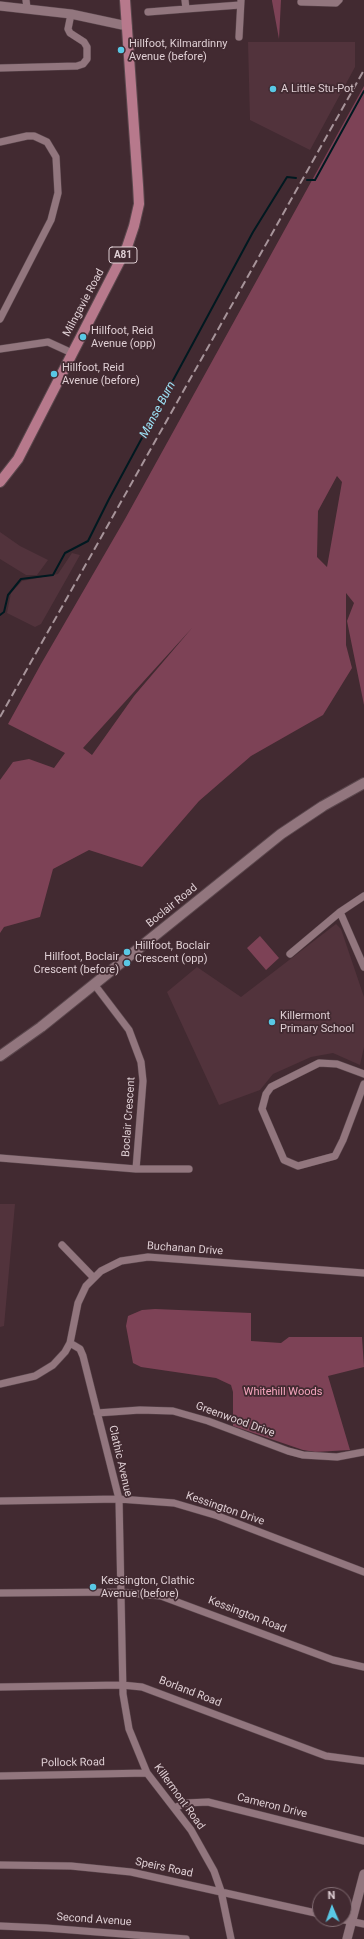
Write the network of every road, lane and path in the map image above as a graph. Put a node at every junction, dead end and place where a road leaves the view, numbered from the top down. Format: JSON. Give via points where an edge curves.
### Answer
{"nodes":[{"id":1,"x":125,"y":0,"type":"edge"},
{"id":2,"x":185,"y":0,"type":"edge"},
{"id":3,"x":339,"y":0,"type":"edge"},
{"id":4,"x":301,"y":2,"type":"dead end"},
{"id":5,"x":241,"y":3,"type":"edge"},
{"id":6,"x":26,"y":4,"type":"edge"},
{"id":7,"x":0,"y":6,"type":"edge"},
{"id":8,"x":186,"y":10,"type":"junction"},
{"id":9,"x":148,"y":12,"type":"dead end"},
{"id":10,"x":71,"y":14,"type":"junction"},
{"id":11,"x":127,"y":26,"type":"junction"},
{"id":12,"x":239,"y":37,"type":"dead end"},
{"id":13,"x":0,"y":68,"type":"edge"},
{"id":14,"x":0,"y":142,"type":"edge"},
{"id":15,"x":0,"y":319,"type":"edge"},
{"id":16,"x":0,"y":349,"type":"edge"},
{"id":17,"x":72,"y":353,"type":"junction"},
{"id":18,"x":0,"y":482,"type":"edge"},
{"id":19,"x":364,"y":783,"type":"edge"},
{"id":20,"x":364,"y":896,"type":"edge"},
{"id":21,"x":340,"y":912,"type":"junction"},
{"id":22,"x":290,"y":954,"type":"dead end"},
{"id":23,"x":364,"y":967,"type":"edge"},
{"id":24,"x":94,"y":984,"type":"junction"},
{"id":25,"x":0,"y":1056,"type":"edge"},
{"id":26,"x":364,"y":1074,"type":"edge"},
{"id":27,"x":364,"y":1084,"type":"edge"},
{"id":28,"x":0,"y":1158,"type":"edge"},
{"id":29,"x":136,"y":1169,"type":"junction"},
{"id":30,"x":189,"y":1169,"type":"dead end"},
{"id":31,"x":62,"y":1245,"type":"dead end"},
{"id":32,"x":364,"y":1273,"type":"edge"},
{"id":33,"x":93,"y":1277,"type":"junction"},
{"id":34,"x":70,"y":1343,"type":"junction"},
{"id":35,"x":0,"y":1384,"type":"edge"},
{"id":36,"x":97,"y":1413,"type":"junction"},
{"id":37,"x":364,"y":1452,"type":"edge"},
{"id":38,"x":119,"y":1498,"type":"junction"},
{"id":39,"x":0,"y":1501,"type":"edge"},
{"id":40,"x":364,"y":1572,"type":"edge"},
{"id":41,"x":120,"y":1592,"type":"junction"},
{"id":42,"x":0,"y":1593,"type":"edge"},
{"id":43,"x":364,"y":1667,"type":"edge"},
{"id":44,"x":122,"y":1685,"type":"junction"},
{"id":45,"x":0,"y":1687,"type":"edge"},
{"id":46,"x":364,"y":1761,"type":"edge"},
{"id":47,"x":147,"y":1773,"type":"junction"},
{"id":48,"x":0,"y":1776,"type":"edge"},
{"id":49,"x":174,"y":1808,"type":"junction"},
{"id":50,"x":364,"y":1841,"type":"edge"},
{"id":51,"x":0,"y":1864,"type":"edge"},
{"id":52,"x":364,"y":1874,"type":"edge"},
{"id":53,"x":221,"y":1891,"type":"junction"},
{"id":54,"x":312,"y":1912,"type":"edge"},
{"id":55,"x":352,"y":1922,"type":"joint"},
{"id":56,"x":364,"y":1924,"type":"edge"},
{"id":57,"x":0,"y":1926,"type":"edge"},
{"id":58,"x":351,"y":1927,"type":"edge"},
{"id":59,"x":186,"y":1939,"type":"edge"},
{"id":60,"x":231,"y":1939,"type":"edge"},
{"id":61,"x":347,"y":1939,"type":"edge"}],
"edges":[{"from":1,"to":11,"type":"main road","name":"Milngavie Road","number":"A81"},
{"from":2,"to":8,"type":"street"},
{"from":3,"to":4,"type":"street","via":[[336,3]]},
{"from":5,"to":8,"type":"street"},
{"from":5,"to":12,"type":"street"},
{"from":6,"to":7,"type":"street"},
{"from":6,"to":10,"type":"street"},
{"from":8,"to":9,"type":"street"},
{"from":10,"to":11,"type":"street"},
{"from":10,"to":13,"type":"street","via":[[68,29],[70,33],[88,47],[87,59],[83,64]]},
{"from":11,"to":17,"type":"main road","name":"Milngavie Road","number":"A81","via":[[138,185],[137,215],[127,247]]},
{"from":14,"to":15,"type":"street","via":[[34,136],[47,142],[56,157],[58,193],[52,220]]},
{"from":16,"to":17,"type":"street","via":[[48,342]]},
{"from":17,"to":18,"type":"main road","name":"Milngavie Road","number":"A81","via":[[18,460]]},
{"from":19,"to":24,"type":"main road","name":"Boclair Road","via":[[281,834]]},
{"from":20,"to":21,"type":"street"},
{"from":21,"to":22,"type":"street"},
{"from":21,"to":23,"type":"street"},
{"from":24,"to":25,"type":"main road","name":"Boclair Road"},
{"from":24,"to":29,"type":"street","name":"Boclair Crescent","via":[[129,1030],[141,1062],[143,1081]]},
{"from":26,"to":27,"type":"street","via":[[337,1064],[320,1063],[271,1087],[262,1109],[284,1160],[298,1166],[335,1156]]},
{"from":28,"to":29,"type":"street","name":"Boclair Crescent"},
{"from":29,"to":30,"type":"street","name":"Boclair Crescent"},
{"from":31,"to":33,"type":"street"},
{"from":32,"to":33,"type":"street","name":"Buchanan Drive","via":[[148,1257],[121,1261]]},
{"from":33,"to":34,"type":"street","name":"Buchanan Drive","via":[[78,1303]]},
{"from":34,"to":35,"type":"street","name":"Buchanan Drive","via":[[53,1365],[35,1376]]},
{"from":34,"to":36,"type":"street","name":"Clathic Avenue","via":[[80,1349]]},
{"from":36,"to":37,"type":"street","name":"Greenwood Drive","via":[[173,1411],[288,1451],[337,1457]]},
{"from":36,"to":38,"type":"street","name":"Clathic Avenue"},
{"from":38,"to":39,"type":"street","name":"Kessington Drive"},
{"from":38,"to":40,"type":"street","name":"Kessington Drive","via":[[156,1501],[204,1511]]},
{"from":38,"to":41,"type":"street","name":"Clathic Avenue"},
{"from":41,"to":42,"type":"street","name":"Kessington Road"},
{"from":41,"to":43,"type":"street","name":"Kessington Road","via":[[161,1596],[333,1660]]},
{"from":41,"to":44,"type":"street","name":"Killermont Road"},
{"from":44,"to":45,"type":"street","name":"Borland Road"},
{"from":44,"to":46,"type":"street","name":"Borland Road","via":[[151,1689],[326,1756]]},
{"from":44,"to":47,"type":"street","name":"Killermont Road","via":[[129,1729]]},
{"from":47,"to":48,"type":"street","name":"Pollock Road"},
{"from":47,"to":49,"type":"street","name":"Killermont Road"},
{"from":49,"to":50,"type":"street","name":"Cameron Drive","via":[[186,1802],[208,1802]]},
{"from":49,"to":53,"type":"street","name":"Killermont Road","via":[[204,1852]]},
{"from":51,"to":53,"type":"street","name":"Speirs Road","via":[[108,1869]]},
{"from":52,"to":55,"type":"street"},
{"from":53,"to":54,"type":"street","name":"Speirs Road"},
{"from":53,"to":60,"type":"street","name":"Killermont Road"},
{"from":55,"to":56,"type":"street"},
{"from":57,"to":59,"type":"street","name":"Second Avenue"},
{"from":58,"to":61,"type":"street"}]}
